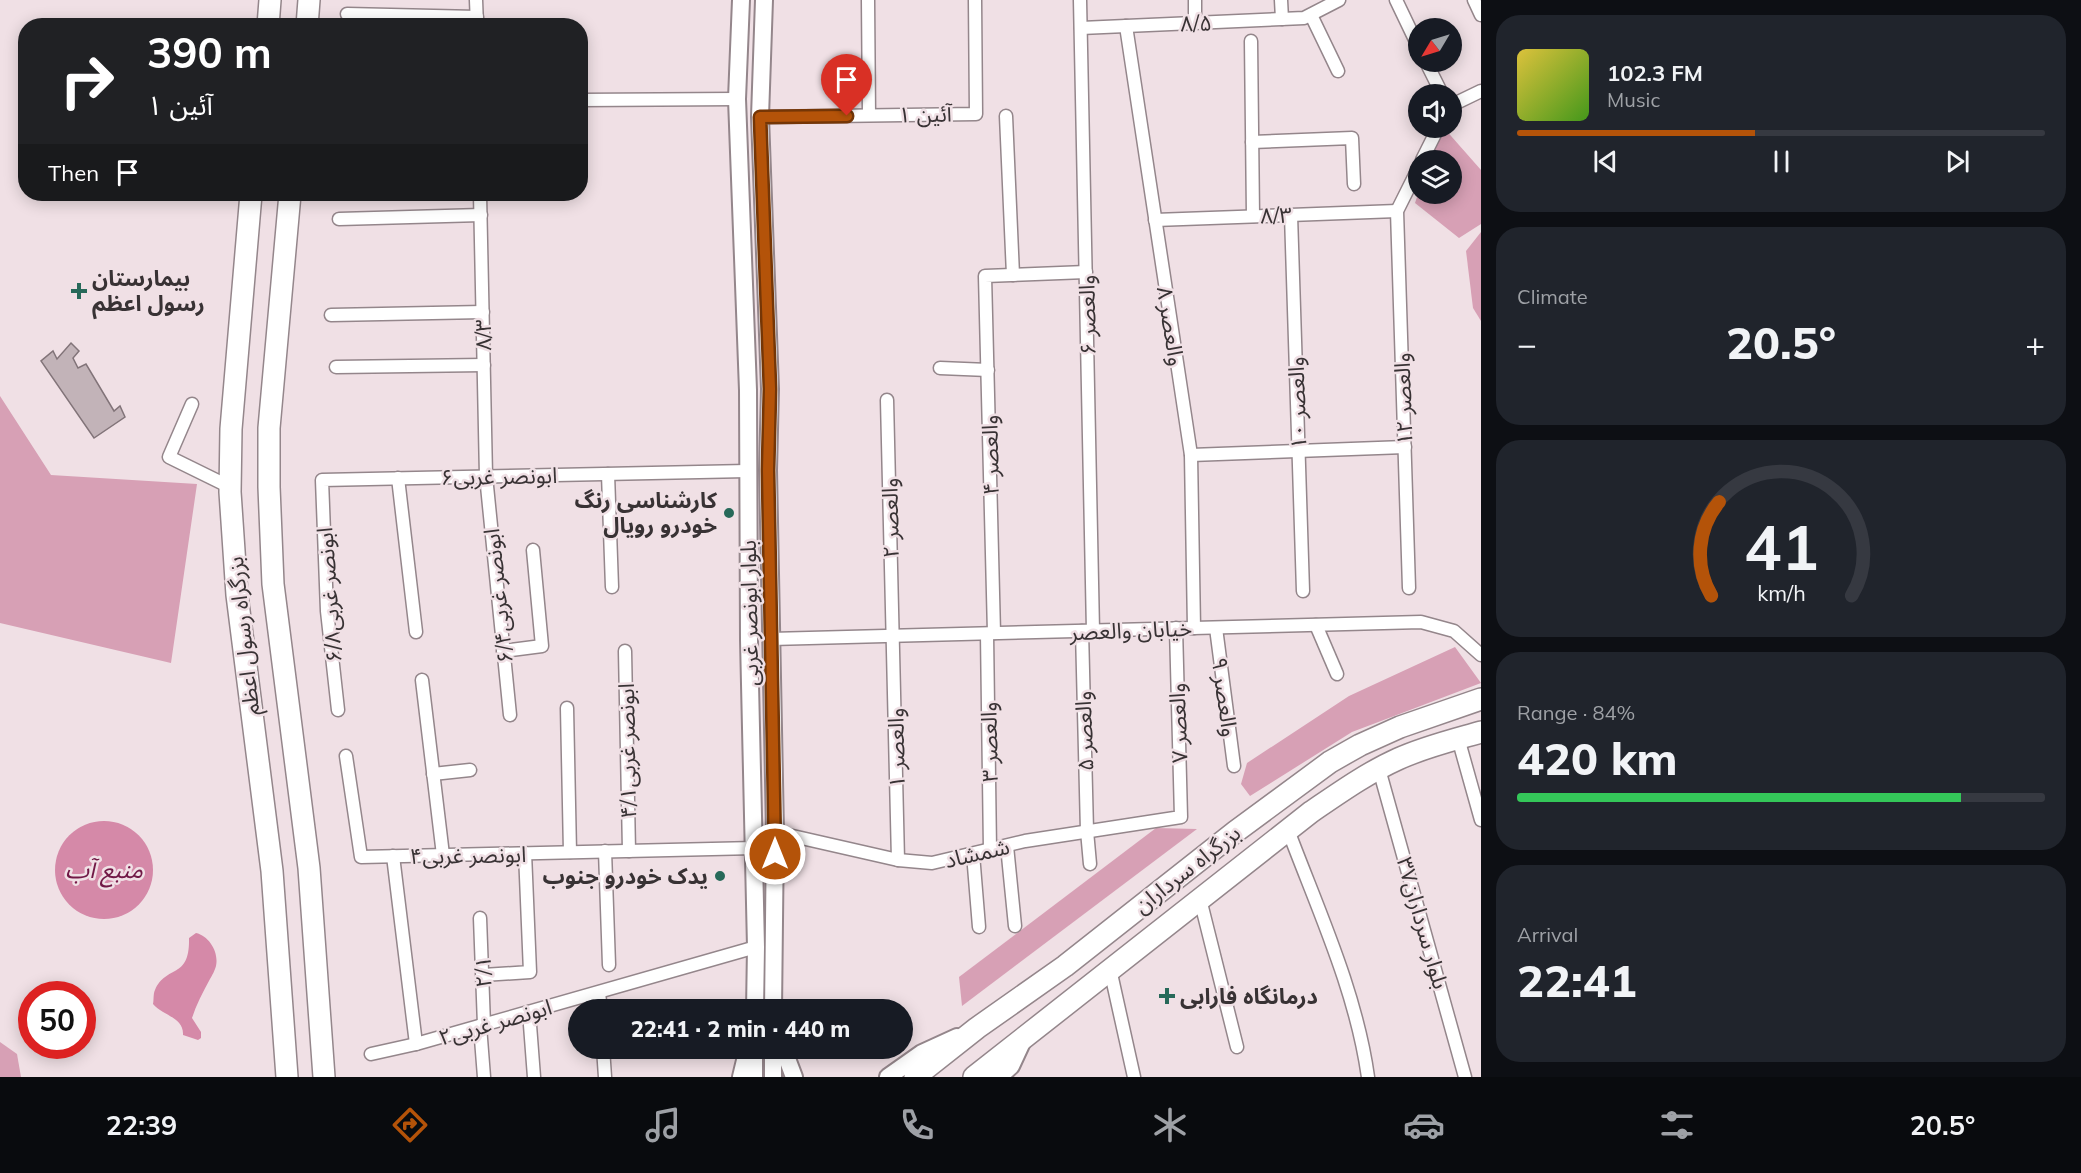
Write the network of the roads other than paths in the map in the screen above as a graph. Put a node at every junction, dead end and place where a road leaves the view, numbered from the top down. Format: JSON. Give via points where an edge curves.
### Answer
{"nodes":[{"id":1,"x":270,"y":0,"type":"edge"},
{"id":2,"x":309,"y":0,"type":"edge"},
{"id":3,"x":476,"y":0,"type":"edge"},
{"id":4,"x":741,"y":0,"type":"edge"},
{"id":5,"x":764,"y":0,"type":"edge"},
{"id":6,"x":868,"y":0,"type":"edge"},
{"id":7,"x":975,"y":0,"type":"edge"},
{"id":8,"x":1080,"y":0,"type":"edge"},
{"id":9,"x":1195,"y":0,"type":"edge"},
{"id":10,"x":1281,"y":0,"type":"edge"},
{"id":11,"x":1339,"y":0,"type":"edge"},
{"id":12,"x":1395,"y":0,"type":"edge"},
{"id":13,"x":1474,"y":0,"type":"edge"},
{"id":14,"x":347,"y":14,"type":"dead end"},
{"id":15,"x":1311,"y":15,"type":"junction"},
{"id":16,"x":1481,"y":15,"type":"edge"},
{"id":17,"x":269,"y":18,"type":"edge"},
{"id":18,"x":308,"y":18,"type":"edge"},
{"id":19,"x":421,"y":18,"type":"edge"},
{"id":20,"x":477,"y":18,"type":"edge"},
{"id":21,"x":1282,"y":19,"type":"junction"},
{"id":22,"x":1195,"y":23,"type":"junction"},
{"id":23,"x":1126,"y":26,"type":"junction"},
{"id":24,"x":1408,"y":26,"type":"edge"},
{"id":25,"x":1081,"y":28,"type":"junction"},
{"id":26,"x":1251,"y":41,"type":"dead end"},
{"id":27,"x":1338,"y":71,"type":"dead end"},
{"id":28,"x":1481,"y":91,"type":"edge"},
{"id":29,"x":737,"y":99,"type":"junction"},
{"id":30,"x":588,"y":100,"type":"edge"},
{"id":31,"x":1462,"y":100,"type":"edge"},
{"id":32,"x":869,"y":115,"type":"junction"},
{"id":33,"x":1006,"y":116,"type":"dead end"},
{"id":34,"x":760,"y":117,"type":"junction"},
{"id":35,"x":1252,"y":142,"type":"junction"},
{"id":36,"x":1354,"y":184,"type":"dead end"},
{"id":37,"x":1408,"y":188,"type":"edge"},
{"id":38,"x":250,"y":201,"type":"edge"},
{"id":39,"x":289,"y":201,"type":"edge"},
{"id":40,"x":480,"y":201,"type":"edge"},
{"id":41,"x":763,"y":206,"type":"junction"},
{"id":42,"x":741,"y":207,"type":"junction"},
{"id":43,"x":1397,"y":211,"type":"junction"},
{"id":44,"x":481,"y":215,"type":"junction"},
{"id":45,"x":1291,"y":215,"type":"junction"},
{"id":46,"x":1253,"y":216,"type":"junction"},
{"id":47,"x":339,"y":219,"type":"dead end"},
{"id":48,"x":1155,"y":220,"type":"junction"},
{"id":49,"x":1086,"y":272,"type":"junction"},
{"id":50,"x":1013,"y":275,"type":"junction"},
{"id":51,"x":483,"y":312,"type":"junction"},
{"id":52,"x":331,"y":315,"type":"dead end"},
{"id":53,"x":484,"y":365,"type":"junction"},
{"id":54,"x":336,"y":366,"type":"dead end"},
{"id":55,"x":940,"y":368,"type":"dead end"},
{"id":56,"x":988,"y":370,"type":"junction"},
{"id":57,"x":887,"y":400,"type":"dead end"},
{"id":58,"x":192,"y":404,"type":"dead end"},
{"id":59,"x":1405,"y":447,"type":"junction"},
{"id":60,"x":1298,"y":451,"type":"junction"},
{"id":61,"x":1191,"y":455,"type":"junction"},
{"id":62,"x":747,"y":471,"type":"junction"},
{"id":63,"x":608,"y":474,"type":"junction"},
{"id":64,"x":486,"y":476,"type":"junction"},
{"id":65,"x":398,"y":478,"type":"junction"},
{"id":66,"x":322,"y":480,"type":"joint"},
{"id":67,"x":230,"y":487,"type":"junction"},
{"id":68,"x":533,"y":550,"type":"dead end"},
{"id":69,"x":612,"y":587,"type":"dead end"},
{"id":70,"x":1409,"y":588,"type":"dead end"},
{"id":71,"x":1303,"y":591,"type":"dead end"},
{"id":72,"x":1316,"y":625,"type":"junction"},
{"id":73,"x":1216,"y":627,"type":"junction"},
{"id":74,"x":1176,"y":628,"type":"junction"},
{"id":75,"x":1194,"y":628,"type":"junction"},
{"id":76,"x":1088,"y":631,"type":"junction"},
{"id":77,"x":416,"y":632,"type":"dead end"},
{"id":78,"x":991,"y":634,"type":"junction"},
{"id":79,"x":893,"y":636,"type":"junction"},
{"id":80,"x":771,"y":639,"type":"junction"},
{"id":81,"x":503,"y":651,"type":"junction"},
{"id":82,"x":625,"y":651,"type":"dead end"},
{"id":83,"x":1481,"y":655,"type":"edge"},
{"id":84,"x":1337,"y":674,"type":"dead end"},
{"id":85,"x":422,"y":680,"type":"dead end"},
{"id":86,"x":1481,"y":699,"type":"edge"},
{"id":87,"x":567,"y":708,"type":"dead end"},
{"id":88,"x":338,"y":710,"type":"dead end"},
{"id":89,"x":510,"y":715,"type":"dead end"},
{"id":90,"x":1481,"y":732,"type":"edge"},
{"id":91,"x":1458,"y":738,"type":"junction"},
{"id":92,"x":346,"y":756,"type":"dead end"},
{"id":93,"x":1234,"y":766,"type":"dead end"},
{"id":94,"x":1379,"y":769,"type":"junction"},
{"id":95,"x":470,"y":770,"type":"dead end"},
{"id":96,"x":434,"y":774,"type":"junction"},
{"id":97,"x":1181,"y":817,"type":"joint"},
{"id":98,"x":1481,"y":819,"type":"edge"},
{"id":99,"x":1288,"y":830,"type":"junction"},
{"id":100,"x":1087,"y":831,"type":"junction"},
{"id":101,"x":775,"y":832,"type":"junction"},
{"id":102,"x":1007,"y":846,"type":"junction"},
{"id":103,"x":755,"y":848,"type":"junction"},
{"id":104,"x":990,"y":850,"type":"junction"},
{"id":105,"x":605,"y":851,"type":"junction"},
{"id":106,"x":629,"y":851,"type":"junction"},
{"id":107,"x":570,"y":852,"type":"junction"},
{"id":108,"x":525,"y":853,"type":"junction"},
{"id":109,"x":973,"y":854,"type":"junction"},
{"id":110,"x":443,"y":855,"type":"junction"},
{"id":111,"x":393,"y":856,"type":"junction"},
{"id":112,"x":898,"y":860,"type":"junction"},
{"id":113,"x":1090,"y":864,"type":"dead end"},
{"id":114,"x":1200,"y":899,"type":"junction"},
{"id":115,"x":480,"y":918,"type":"dead end"},
{"id":116,"x":1015,"y":926,"type":"dead end"},
{"id":117,"x":979,"y":927,"type":"dead end"},
{"id":118,"x":756,"y":947,"type":"junction"},
{"id":119,"x":609,"y":965,"type":"dead end"},
{"id":120,"x":1110,"y":969,"type":"junction"},
{"id":121,"x":483,"y":975,"type":"junction"},
{"id":122,"x":599,"y":993,"type":"junction"},
{"id":123,"x":600,"y":999,"type":"edge"},
{"id":124,"x":754,"y":999,"type":"edge"},
{"id":125,"x":773,"y":999,"type":"edge"},
{"id":126,"x":530,"y":1012,"type":"junction"},
{"id":127,"x":482,"y":1025,"type":"junction"},
{"id":128,"x":976,"y":1028,"type":"junction"},
{"id":129,"x":1025,"y":1037,"type":"junction"},
{"id":130,"x":416,"y":1044,"type":"junction"},
{"id":131,"x":1237,"y":1047,"type":"dead end"},
{"id":132,"x":371,"y":1054,"type":"dead end"},
{"id":133,"x":604,"y":1059,"type":"edge"},
{"id":134,"x":745,"y":1059,"type":"edge"},
{"id":135,"x":754,"y":1059,"type":"edge"},
{"id":136,"x":773,"y":1059,"type":"edge"},
{"id":137,"x":787,"y":1059,"type":"edge"},
{"id":138,"x":1007,"y":1073,"type":"edge"},
{"id":139,"x":287,"y":1077,"type":"edge"},
{"id":140,"x":324,"y":1077,"type":"edge"},
{"id":141,"x":484,"y":1077,"type":"edge"},
{"id":142,"x":534,"y":1077,"type":"edge"},
{"id":143,"x":606,"y":1077,"type":"edge"},
{"id":144,"x":741,"y":1077,"type":"edge"},
{"id":145,"x":754,"y":1077,"type":"edge"},
{"id":146,"x":773,"y":1077,"type":"edge"},
{"id":147,"x":794,"y":1077,"type":"edge"},
{"id":148,"x":888,"y":1077,"type":"edge"},
{"id":149,"x":915,"y":1077,"type":"edge"},
{"id":150,"x":974,"y":1077,"type":"edge"},
{"id":151,"x":1134,"y":1077,"type":"edge"},
{"id":152,"x":1368,"y":1077,"type":"edge"},
{"id":153,"x":1465,"y":1077,"type":"edge"}],
"edges":[{"from":1,"to":17,"type":"highway"},
{"from":2,"to":18,"type":"highway"},
{"from":3,"to":20,"type":"street"},
{"from":4,"to":29,"type":"main road","name":"بلوار ابونصر غربی"},
{"from":5,"to":34,"type":"main road","name":"بلوار ابونصر غربی"},
{"from":6,"to":32,"type":"street"},
{"from":7,"to":32,"type":"street","name":"آئین ۱","via":[[976,114]]},
{"from":8,"to":25,"type":"street","name":"والعصر ۶"},
{"from":9,"to":22,"type":"street"},
{"from":10,"to":21,"type":"street"},
{"from":11,"to":15,"type":"street"},
{"from":12,"to":24,"type":"street"},
{"from":13,"to":16,"type":"street"},
{"from":14,"to":19,"type":"street"},
{"from":15,"to":21,"type":"street","name":"۸/۵"},
{"from":15,"to":27,"type":"street"},
{"from":21,"to":22,"type":"street","name":"۸/۵"},
{"from":22,"to":23,"type":"street","name":"۸/۵"},
{"from":23,"to":25,"type":"street","name":"۸/۵"},
{"from":23,"to":48,"type":"street","name":"والعصر ۸"},
{"from":25,"to":49,"type":"street","name":"والعصر ۶"},
{"from":26,"to":35,"type":"street"},
{"from":28,"to":31,"type":"street"},
{"from":29,"to":30,"type":"street"},
{"from":29,"to":42,"type":"main road","name":"بلوار ابونصر غربی"},
{"from":32,"to":34,"type":"street","name":"آئین ۱"},
{"from":33,"to":50,"type":"street"},
{"from":34,"to":41,"type":"main road","name":"بلوار ابونصر غربی"},
{"from":35,"to":36,"type":"street","via":[[1352,138]]},
{"from":35,"to":46,"type":"street"},
{"from":37,"to":43,"type":"street"},
{"from":38,"to":67,"type":"highway","name":"بزرگراه رسول اعظم","via":[[231,429]]},
{"from":39,"to":140,"type":"highway","name":"بزرگراه رسول اعظم","via":[[269,428],[268,487],[273,584],[309,868]]},
{"from":40,"to":44,"type":"street","name":"۸/۳"},
{"from":41,"to":42,"type":"main road"},
{"from":41,"to":80,"type":"main road","name":"بلوار ابونصر غربی","via":[[770,389]]},
{"from":42,"to":62,"type":"main road","name":"بلوار ابونصر غربی"},
{"from":43,"to":45,"type":"street","name":"۸/۳"},
{"from":43,"to":59,"type":"street","name":"والعصر ۱۲"},
{"from":44,"to":47,"type":"street"},
{"from":44,"to":51,"type":"street","name":"۸/۳"},
{"from":45,"to":46,"type":"street","name":"۸/۳"},
{"from":45,"to":60,"type":"street","name":"والعصر ۱۰"},
{"from":46,"to":48,"type":"street","name":"۸/۳"},
{"from":48,"to":61,"type":"street","name":"والعصر ۸"},
{"from":49,"to":50,"type":"street"},
{"from":49,"to":76,"type":"street","name":"والعصر ۶"},
{"from":50,"to":56,"type":"street","name":"والعصر ۴","via":[[985,276]]},
{"from":51,"to":52,"type":"street"},
{"from":51,"to":53,"type":"street","name":"۸/۳"},
{"from":53,"to":54,"type":"street"},
{"from":53,"to":64,"type":"street","name":"۸/۳"},
{"from":55,"to":56,"type":"street"},
{"from":56,"to":78,"type":"street","name":"والعصر ۴"},
{"from":57,"to":79,"type":"street","name":"والعصر ۲"},
{"from":58,"to":67,"type":"street","via":[[169,457]]},
{"from":59,"to":60,"type":"street"},
{"from":59,"to":70,"type":"street","name":"والعصر ۱۲"},
{"from":60,"to":61,"type":"street"},
{"from":60,"to":71,"type":"street","name":"والعصر ۱۰"},
{"from":61,"to":75,"type":"street","name":"والعصر ۸"},
{"from":62,"to":63,"type":"street","name":"۶ابونصر غربی"},
{"from":62,"to":103,"type":"main road","name":"بلوار ابونصر غربی"},
{"from":63,"to":64,"type":"street","name":"۶ابونصر غربی"},
{"from":63,"to":69,"type":"street"},
{"from":64,"to":65,"type":"street","name":"۶ابونصر غربی"},
{"from":64,"to":81,"type":"street","name":"۶/۴ابونصر غربی"},
{"from":65,"to":66,"type":"street","name":"۶ابونصر غربی"},
{"from":65,"to":77,"type":"street"},
{"from":66,"to":88,"type":"street","name":"۶/۸ابونصر غربی","via":[[327,611]]},
{"from":67,"to":139,"type":"highway","name":"بزرگراه رسول اعظم","via":[[237,595],[272,871]]},
{"from":68,"to":81,"type":"street","via":[[542,646]]},
{"from":72,"to":73,"type":"street","name":"خیابان والعصر"},
{"from":72,"to":83,"type":"street","name":"خیابان والعصر","via":[[1421,622],[1454,631]]},
{"from":72,"to":84,"type":"street"},
{"from":73,"to":75,"type":"street","name":"خیابان والعصر"},
{"from":73,"to":93,"type":"street","name":"والعصر ۹"},
{"from":74,"to":75,"type":"street","name":"خیابان والعصر"},
{"from":74,"to":76,"type":"street","name":"خیابان والعصر"},
{"from":74,"to":97,"type":"street","name":"والعصر ۷"},
{"from":76,"to":78,"type":"street","name":"خیابان والعصر"},
{"from":76,"to":100,"type":"street","name":"والعصر ۵"},
{"from":78,"to":79,"type":"street","name":"خیابان والعصر"},
{"from":78,"to":104,"type":"street","name":"والعصر ۳"},
{"from":79,"to":80,"type":"street","name":"خیابان والعصر"},
{"from":79,"to":112,"type":"street","name":"والعصر ۱"},
{"from":80,"to":101,"type":"main road","name":"بلوار ابونصر غربی"},
{"from":81,"to":89,"type":"street","name":"۶/۴ابونصر غربی"},
{"from":82,"to":106,"type":"street","name":"۴/۱ابونصر غربی"},
{"from":85,"to":96,"type":"street"},
{"from":86,"to":128,"type":"highway","name":"بزرگراه سرداران","via":[[1400,727],[1330,762],[1065,966]]},
{"from":87,"to":107,"type":"street"},
{"from":90,"to":91,"type":"highway","name":"بزرگراه سرداران"},
{"from":91,"to":94,"type":"highway","name":"بزرگراه سرداران"},
{"from":91,"to":98,"type":"street"},
{"from":92,"to":111,"type":"street","name":"۴ابونصر غربی","via":[[361,857]]},
{"from":94,"to":99,"type":"highway","name":"بزرگراه سرداران"},
{"from":94,"to":153,"type":"street","name":"بلوار سرداران۳۷"},
{"from":95,"to":96,"type":"street"},
{"from":96,"to":110,"type":"street"},
{"from":97,"to":100,"type":"street","name":"شمشاد"},
{"from":99,"to":114,"type":"highway","name":"بزرگراه سرداران"},
{"from":99,"to":152,"type":"street","via":[[1349,992]]},
{"from":100,"to":102,"type":"street","name":"شمشاد"},
{"from":100,"to":113,"type":"street","name":"والعصر ۵"},
{"from":101,"to":112,"type":"street","name":"شمشاد"},
{"from":101,"to":125,"type":"main road","name":"بلوار ابونصر غربی"},
{"from":102,"to":104,"type":"street","name":"شمشاد"},
{"from":102,"to":116,"type":"street"},
{"from":103,"to":106,"type":"street","name":"۴ابونصر غربی"},
{"from":103,"to":118,"type":"main road","name":"بلوار ابونصر غربی"},
{"from":104,"to":109,"type":"street","name":"شمشاد"},
{"from":105,"to":106,"type":"street","name":"۴ابونصر غربی"},
{"from":105,"to":107,"type":"street","name":"۴ابونصر غربی"},
{"from":105,"to":119,"type":"street"},
{"from":107,"to":108,"type":"street","name":"۴ابونصر غربی"},
{"from":108,"to":110,"type":"street","name":"۴ابونصر غربی"},
{"from":108,"to":121,"type":"street","via":[[530,972]]},
{"from":109,"to":112,"type":"street","name":"شمشاد","via":[[932,863]]},
{"from":109,"to":117,"type":"street"},
{"from":110,"to":111,"type":"street","name":"۴ابونصر غربی"},
{"from":111,"to":130,"type":"street"},
{"from":114,"to":120,"type":"highway","name":"بزرگراه سرداران"},
{"from":114,"to":131,"type":"street"},
{"from":115,"to":121,"type":"street","name":"۲/۱"},
{"from":118,"to":122,"type":"street","name":"۲ابونصر غربی"},
{"from":118,"to":124,"type":"main road","name":"بلوار ابونصر غربی"},
{"from":120,"to":129,"type":"highway","name":"بزرگراه سرداران"},
{"from":120,"to":151,"type":"street"},
{"from":121,"to":127,"type":"street","name":"۲/۱"},
{"from":122,"to":123,"type":"street"},
{"from":122,"to":126,"type":"street","name":"۲ابونصر غربی"},
{"from":126,"to":127,"type":"street","name":"۲ابونصر غربی"},
{"from":126,"to":142,"type":"street"},
{"from":127,"to":130,"type":"street","name":"۲ابونصر غربی"},
{"from":127,"to":141,"type":"street","name":"۲/۱"},
{"from":128,"to":148,"type":"main road","via":[[922,1053]]},
{"from":128,"to":149,"type":"highway","name":"بزرگراه سرداران"},
{"from":129,"to":138,"type":"main road"},
{"from":129,"to":150,"type":"highway","name":"بزرگراه سرداران"},
{"from":130,"to":132,"type":"street","name":"۲ابونصر غربی"},
{"from":133,"to":143,"type":"street"},
{"from":134,"to":144,"type":"main road"},
{"from":135,"to":145,"type":"main road"},
{"from":136,"to":146,"type":"main road"},
{"from":137,"to":147,"type":"main road"}]}
